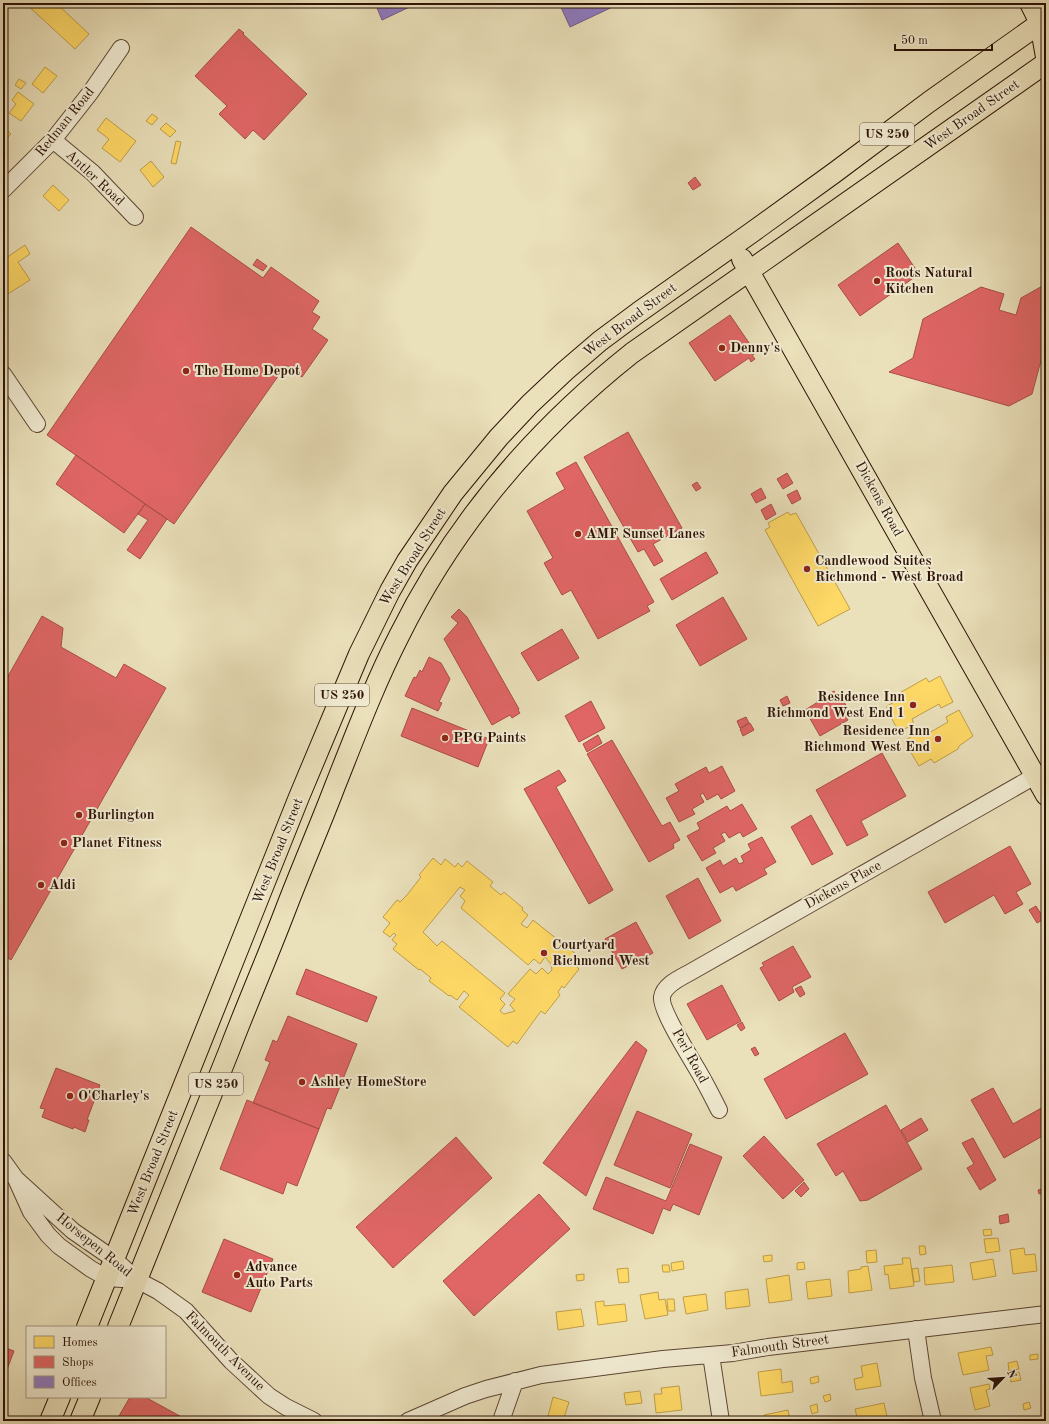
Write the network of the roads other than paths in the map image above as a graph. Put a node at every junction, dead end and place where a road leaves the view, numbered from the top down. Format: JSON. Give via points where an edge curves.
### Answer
{"nodes":[{"id":1,"x":1030,"y":3,"type":"edge"},
{"id":2,"x":1044,"y":24,"type":"edge"},
{"id":3,"x":121,"y":48,"type":"dead end"},
{"id":4,"x":1046,"y":57,"type":"edge"},
{"id":5,"x":1046,"y":63,"type":"edge"},
{"id":6,"x":53,"y":140,"type":"junction"},
{"id":7,"x":3,"y":190,"type":"edge"},
{"id":8,"x":135,"y":217,"type":"dead end"},
{"id":9,"x":734,"y":245,"type":"junction"},
{"id":10,"x":749,"y":270,"type":"junction"},
{"id":11,"x":3,"y":374,"type":"edge"},
{"id":12,"x":37,"y":424,"type":"dead end"},
{"id":13,"x":315,"y":759,"type":"junction"},
{"id":14,"x":342,"y":770,"type":"junction"},
{"id":15,"x":1035,"y":776,"type":"junction"},
{"id":16,"x":1046,"y":795,"type":"edge"},
{"id":17,"x":662,"y":1002,"type":"joint"},
{"id":18,"x":719,"y":1110,"type":"dead end"},
{"id":19,"x":3,"y":1161,"type":"edge"},
{"id":20,"x":16,"y":1179,"type":"junction"},
{"id":21,"x":115,"y":1260,"type":"junction"},
{"id":22,"x":107,"y":1278,"type":"junction"},
{"id":23,"x":137,"y":1280,"type":"junction"},
{"id":24,"x":1046,"y":1314,"type":"edge"},
{"id":25,"x":87,"y":1326,"type":"edge"},
{"id":26,"x":118,"y":1326,"type":"edge"},
{"id":27,"x":916,"y":1329,"type":"junction"},
{"id":28,"x":711,"y":1355,"type":"junction"},
{"id":29,"x":514,"y":1381,"type":"junction"},
{"id":30,"x":60,"y":1398,"type":"edge"},
{"id":31,"x":90,"y":1398,"type":"edge"},
{"id":32,"x":50,"y":1421,"type":"edge"},
{"id":33,"x":80,"y":1421,"type":"edge"},
{"id":34,"x":314,"y":1421,"type":"edge"},
{"id":35,"x":408,"y":1421,"type":"edge"},
{"id":36,"x":501,"y":1421,"type":"edge"},
{"id":37,"x":721,"y":1421,"type":"edge"},
{"id":38,"x":933,"y":1421,"type":"edge"}],
"edges":[{"from":1,"to":2,"type":"main road"},
{"from":2,"to":4,"type":"main road"},
{"from":2,"to":9,"type":"main road","name":"West Broad Street","number":"US 250","via":[[929,102]]},
{"from":3,"to":6,"type":"street","name":"Redman Road"},
{"from":5,"to":10,"type":"main road","name":"West Broad Street","number":"US 250"},
{"from":6,"to":7,"type":"street","name":"Redman Road"},
{"from":6,"to":8,"type":"street","name":"Antler Road","via":[[93,173]]},
{"from":9,"to":10,"type":"main road","name":"Dickens Road"},
{"from":9,"to":13,"type":"main road","name":"West Broad Street","number":"US 250","via":[[582,356],[530,404],[482,457],[439,513],[390,591],[359,654]]},
{"from":10,"to":14,"type":"main road","name":"West Broad Street","number":"US 250","via":[[614,367],[550,426],[500,480],[446,554],[414,607],[380,676]]},
{"from":10,"to":15,"type":"main road","name":"Dickens Road"},
{"from":11,"to":12,"type":"street"},
{"from":13,"to":14,"type":"main road"},
{"from":13,"to":21,"type":"main road","name":"West Broad Street","number":"US 250"},
{"from":14,"to":23,"type":"main road","name":"West Broad Street","number":"US 250"},
{"from":15,"to":16,"type":"main road","name":"Dickens Road"},
{"from":15,"to":17,"type":"street","name":"Dickens Place","via":[[674,982],[663,992]]},
{"from":17,"to":18,"type":"street","name":"Perl Road"},
{"from":19,"to":20,"type":"street","name":"Horsepen Road"},
{"from":20,"to":21,"type":"street","name":"Horsepen Road","via":[[73,1231]]},
{"from":20,"to":22,"type":"street","name":"Horsepen Road","via":[[30,1212],[48,1235],[59,1246]]},
{"from":21,"to":22,"type":"main road","name":"West Broad Street","number":"US 250"},
{"from":21,"to":23,"type":"street","name":"Horsepen Road"},
{"from":22,"to":23,"type":"street","name":"Horsepen Road"},
{"from":22,"to":25,"type":"main road","name":"West Broad Street","number":"US 250"},
{"from":23,"to":26,"type":"main road","name":"West Broad Street","number":"US 250"},
{"from":23,"to":34,"type":"street","name":"Falmouth Avenue","via":[[186,1311],[236,1366],[269,1396]]},
{"from":24,"to":27,"type":"street","name":"Falmouth Street"},
{"from":27,"to":28,"type":"street","name":"Falmouth Street"},
{"from":27,"to":38,"type":"street","via":[[923,1378]]},
{"from":28,"to":29,"type":"street","name":"Falmouth Street","via":[[541,1375]]},
{"from":28,"to":37,"type":"street"},
{"from":29,"to":35,"type":"street","via":[[465,1396]]},
{"from":29,"to":36,"type":"street"},
{"from":30,"to":32,"type":"main road"},
{"from":31,"to":33,"type":"main road"}]}
